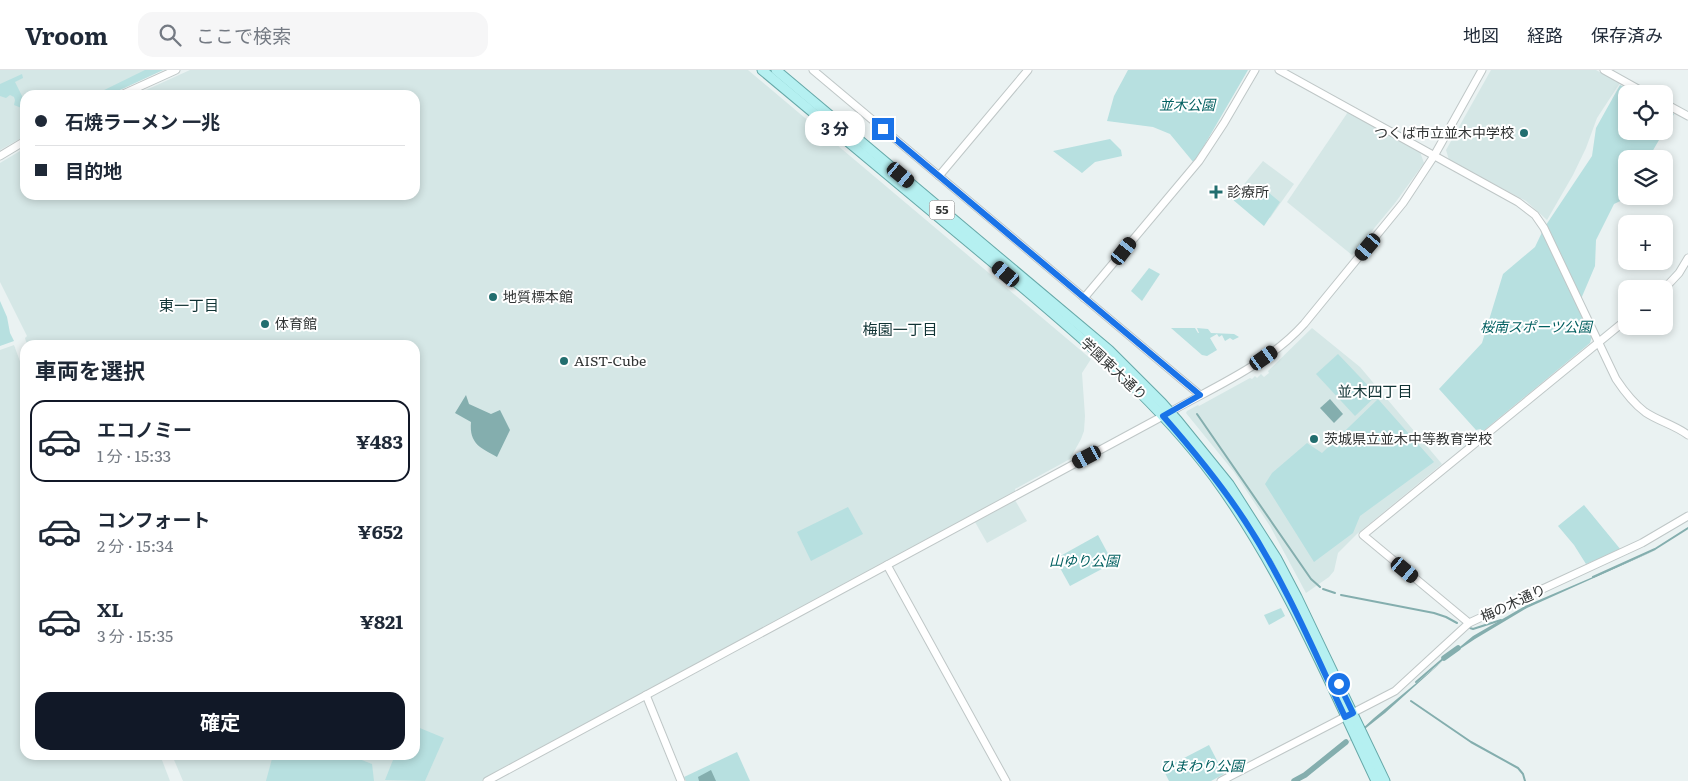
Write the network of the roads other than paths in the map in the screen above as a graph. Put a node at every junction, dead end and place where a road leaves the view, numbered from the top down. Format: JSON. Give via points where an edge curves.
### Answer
{"nodes":[{"id":1,"x":176,"y":70,"type":"edge"},
{"id":2,"x":762,"y":70,"type":"edge"},
{"id":3,"x":776,"y":70,"type":"edge"},
{"id":4,"x":813,"y":70,"type":"edge"},
{"id":5,"x":1028,"y":70,"type":"edge"},
{"id":6,"x":1255,"y":70,"type":"edge"},
{"id":7,"x":1279,"y":70,"type":"edge"},
{"id":8,"x":1482,"y":70,"type":"edge"},
{"id":9,"x":1604,"y":70,"type":"edge"},
{"id":10,"x":1631,"y":85,"type":"edge"},
{"id":11,"x":132,"y":90,"type":"edge"},
{"id":12,"x":1673,"y":108,"type":"edge"},
{"id":13,"x":1688,"y":116,"type":"edge"},
{"id":14,"x":20,"y":144,"type":"edge"},
{"id":15,"x":0,"y":156,"type":"edge"},
{"id":16,"x":1434,"y":156,"type":"junction"},
{"id":17,"x":939,"y":176,"type":"junction"},
{"id":18,"x":1688,"y":258,"type":"edge"},
{"id":19,"x":1673,"y":280,"type":"edge"},
{"id":20,"x":1084,"y":298,"type":"junction"},
{"id":21,"x":1618,"y":327,"type":"edge"},
{"id":22,"x":1599,"y":342,"type":"junction"},
{"id":23,"x":1200,"y":395,"type":"junction"},
{"id":24,"x":1167,"y":414,"type":"junction"},
{"id":25,"x":1688,"y":435,"type":"edge"},
{"id":26,"x":1688,"y":516,"type":"edge"},
{"id":27,"x":887,"y":565,"type":"junction"},
{"id":28,"x":1469,"y":623,"type":"junction"},
{"id":29,"x":646,"y":695,"type":"junction"},
{"id":30,"x":1349,"y":715,"type":"junction"},
{"id":31,"x":487,"y":781,"type":"edge"},
{"id":32,"x":680,"y":781,"type":"edge"},
{"id":33,"x":1006,"y":781,"type":"edge"},
{"id":34,"x":1221,"y":781,"type":"edge"},
{"id":35,"x":1376,"y":781,"type":"edge"},
{"id":36,"x":1385,"y":781,"type":"edge"}],
"edges":[{"from":1,"to":11,"type":"street"},
{"from":2,"to":24,"type":"main road","name":"学園東大通り","number":"55","via":[[1105,358]]},
{"from":3,"to":24,"type":"main road","name":"学園東大通り","number":"55","via":[[1108,350]]},
{"from":4,"to":17,"type":"street"},
{"from":5,"to":17,"type":"street"},
{"from":6,"to":20,"type":"street","via":[[1207,149]]},
{"from":7,"to":16,"type":"street"},
{"from":8,"to":16,"type":"street"},
{"from":9,"to":10,"type":"street"},
{"from":12,"to":13,"type":"street"},
{"from":14,"to":15,"type":"street"},
{"from":16,"to":22,"type":"street","via":[[1518,202],[1535,215]]},
{"from":16,"to":23,"type":"street","via":[[1404,203],[1296,332],[1254,365]]},
{"from":17,"to":20,"type":"street"},
{"from":18,"to":19,"type":"street"},
{"from":20,"to":23,"type":"street"},
{"from":21,"to":22,"type":"street"},
{"from":22,"to":25,"type":"street","via":[[1624,392],[1646,413]]},
{"from":22,"to":28,"type":"street","via":[[1363,535]]},
{"from":23,"to":24,"type":"street"},
{"from":24,"to":27,"type":"street"},
{"from":24,"to":30,"type":"main road","name":"学園東大通り","number":"55","via":[[1229,484],[1264,538],[1297,597]]},
{"from":26,"to":28,"type":"street","name":"梅の木通り","via":[[1642,543]]},
{"from":27,"to":29,"type":"street"},
{"from":27,"to":33,"type":"street"},
{"from":28,"to":30,"type":"street","name":"梅の木通り","via":[[1395,691]]},
{"from":29,"to":31,"type":"street"},
{"from":29,"to":32,"type":"street"},
{"from":30,"to":34,"type":"street","name":"梅の木通り"},
{"from":30,"to":35,"type":"main road","name":"学園東大通り","number":"55"},
{"from":30,"to":36,"type":"main road","name":"学園東大通り","number":"55"}]}
